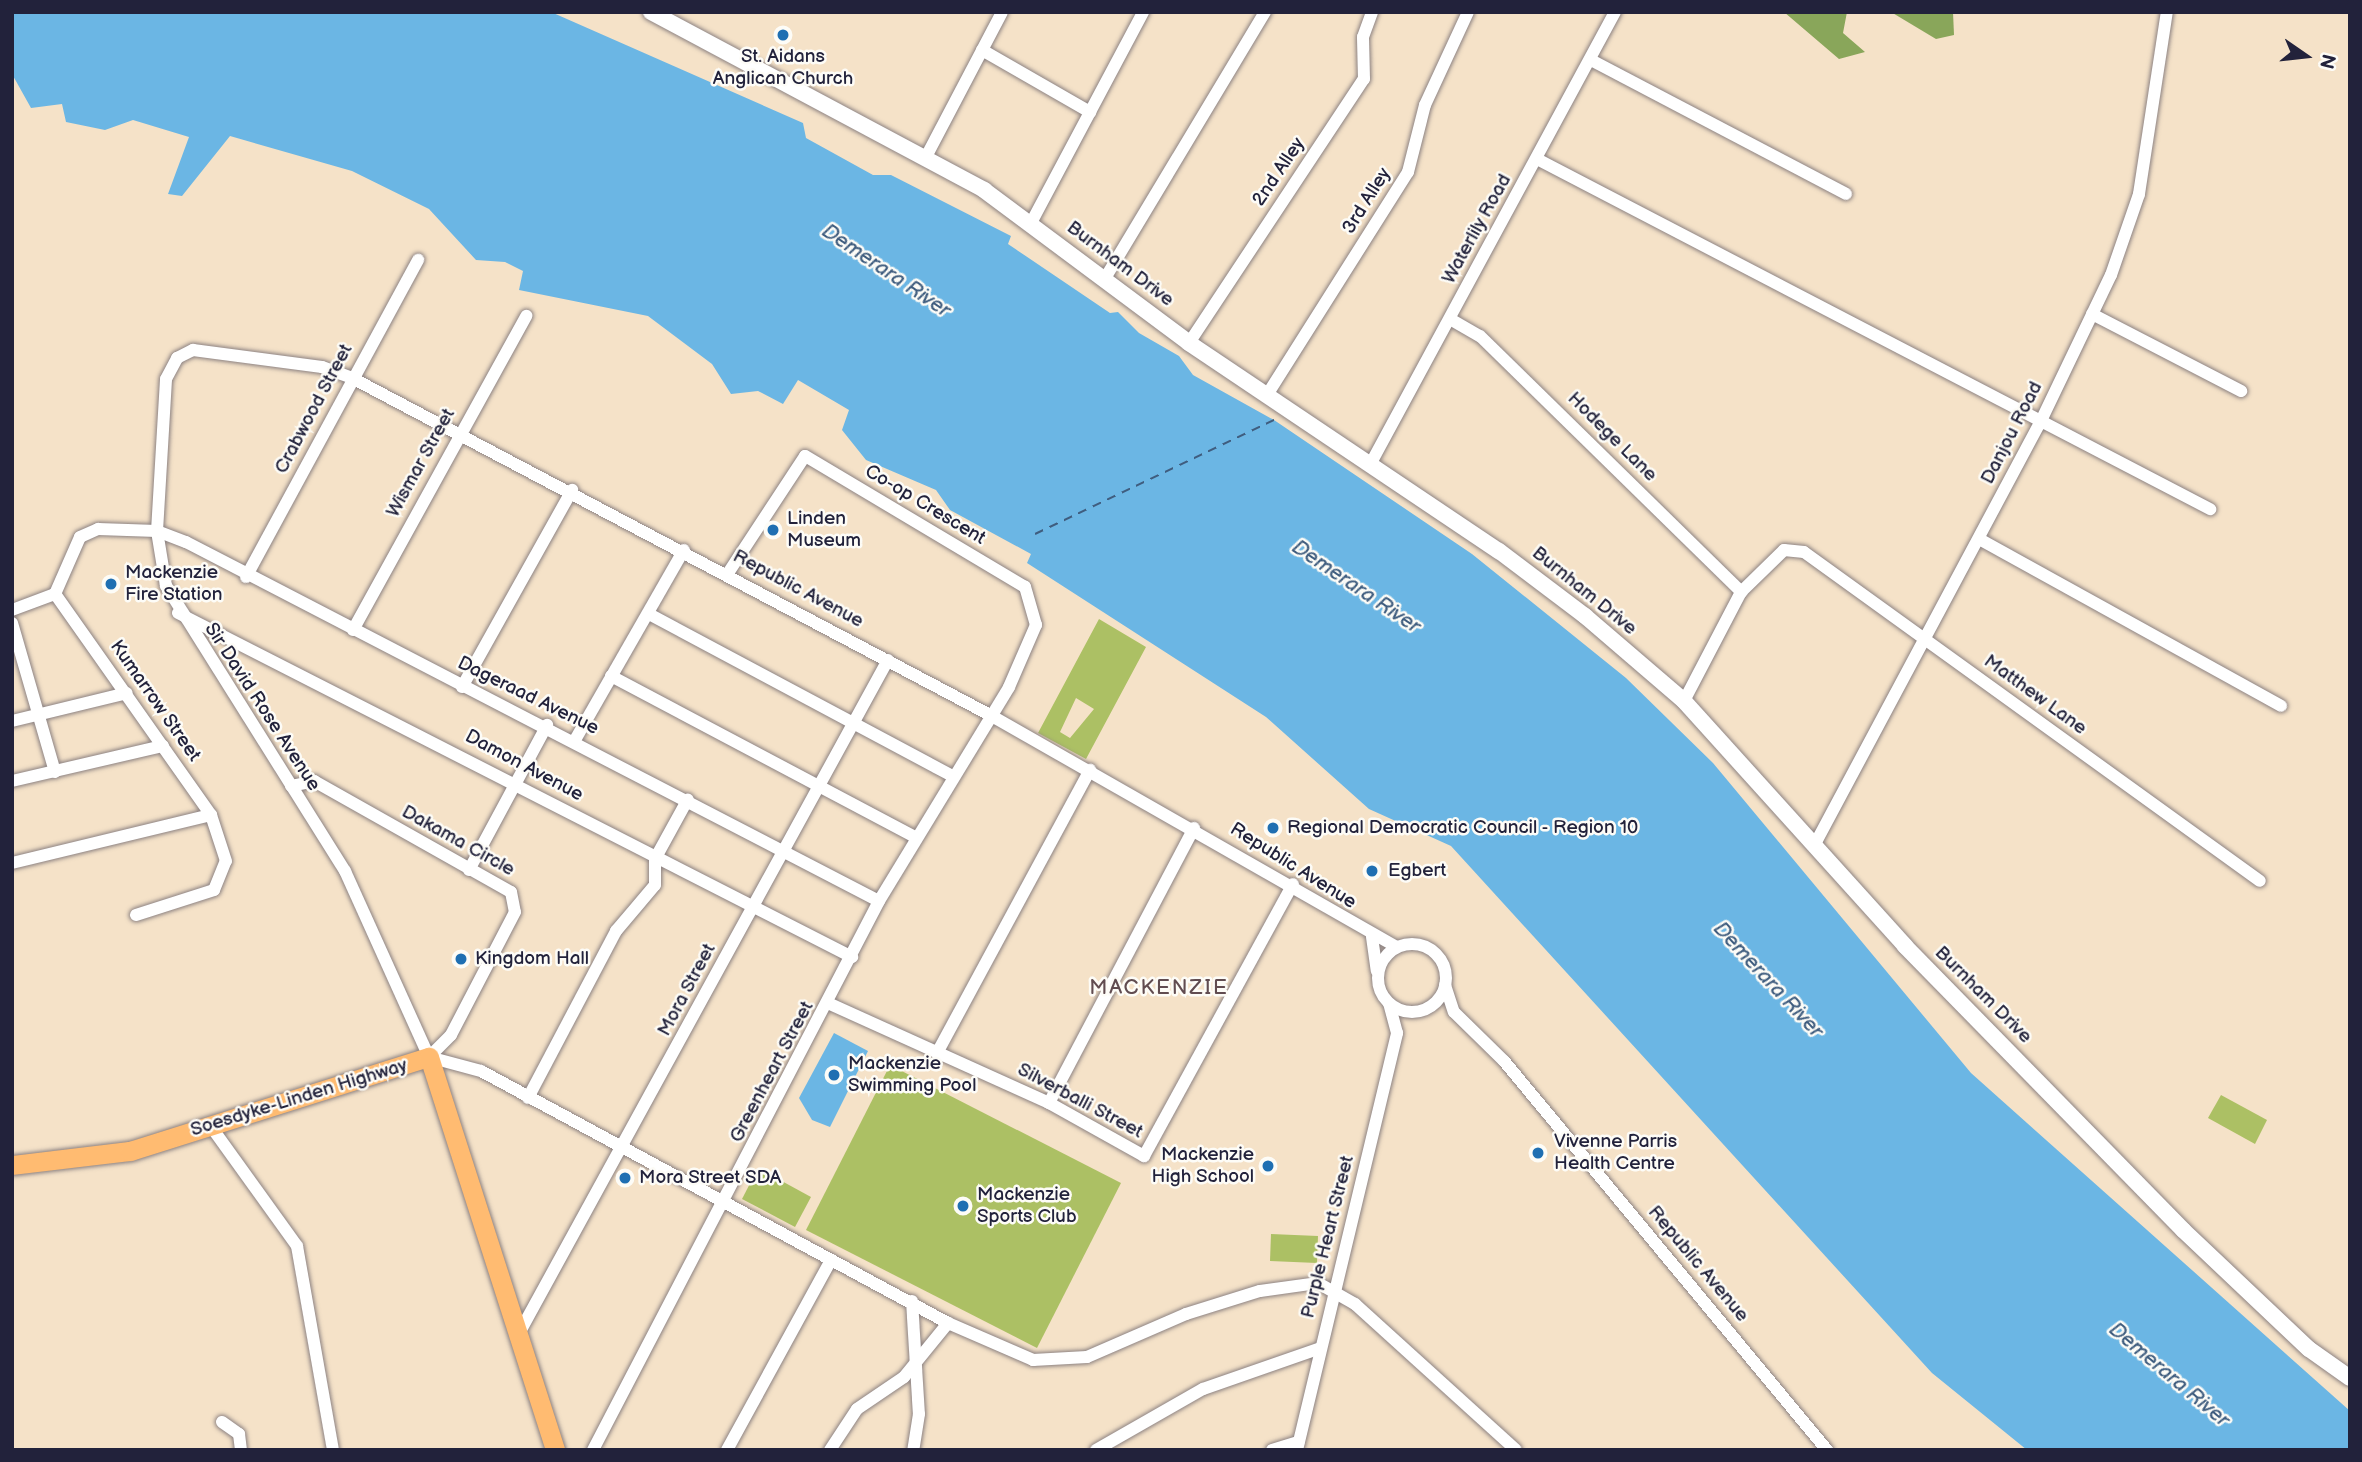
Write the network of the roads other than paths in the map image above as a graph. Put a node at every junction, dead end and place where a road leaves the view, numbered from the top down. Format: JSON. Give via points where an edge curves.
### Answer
{"nodes":[{"id":1,"x":651,"y":12,"type":"edge"},
{"id":2,"x":1002,"y":12,"type":"edge"},
{"id":3,"x":1143,"y":12,"type":"edge"},
{"id":4,"x":1265,"y":12,"type":"edge"},
{"id":5,"x":1373,"y":12,"type":"edge"},
{"id":6,"x":1468,"y":12,"type":"edge"},
{"id":7,"x":1615,"y":12,"type":"edge"},
{"id":8,"x":2167,"y":12,"type":"edge"},
{"id":9,"x":982,"y":50,"type":"junction"},
{"id":10,"x":1591,"y":60,"type":"junction"},
{"id":11,"x":1090,"y":111,"type":"junction"},
{"id":12,"x":927,"y":155,"type":"junction"},
{"id":13,"x":1537,"y":159,"type":"junction"},
{"id":14,"x":1846,"y":194,"type":"dead end"},
{"id":15,"x":1031,"y":223,"type":"junction"},
{"id":16,"x":418,"y":260,"type":"dead end"},
{"id":17,"x":1104,"y":281,"type":"junction"},
{"id":18,"x":2092,"y":314,"type":"junction"},
{"id":19,"x":526,"y":316,"type":"dead end"},
{"id":20,"x":1450,"y":319,"type":"junction"},
{"id":21,"x":1189,"y":343,"type":"junction"},
{"id":22,"x":177,"y":358,"type":"joint"},
{"id":23,"x":352,"y":378,"type":"junction"},
{"id":24,"x":2241,"y":391,"type":"dead end"},
{"id":25,"x":1267,"y":395,"type":"junction"},
{"id":26,"x":2039,"y":425,"type":"junction"},
{"id":27,"x":458,"y":434,"type":"junction"},
{"id":28,"x":1371,"y":463,"type":"junction"},
{"id":29,"x":572,"y":490,"type":"junction"},
{"id":30,"x":2210,"y":509,"type":"dead end"},
{"id":31,"x":157,"y":531,"type":"junction"},
{"id":32,"x":1979,"y":539,"type":"junction"},
{"id":33,"x":684,"y":550,"type":"junction"},
{"id":34,"x":728,"y":573,"type":"junction"},
{"id":35,"x":246,"y":577,"type":"junction"},
{"id":36,"x":1741,"y":592,"type":"junction"},
{"id":37,"x":55,"y":594,"type":"junction"},
{"id":38,"x":12,"y":610,"type":"edge"},
{"id":39,"x":178,"y":612,"type":"junction"},
{"id":40,"x":649,"y":614,"type":"junction"},
{"id":41,"x":12,"y":623,"type":"edge"},
{"id":42,"x":353,"y":630,"type":"junction"},
{"id":43,"x":1924,"y":642,"type":"junction"},
{"id":44,"x":888,"y":660,"type":"junction"},
{"id":45,"x":19,"y":663,"type":"edge"},
{"id":46,"x":611,"y":676,"type":"junction"},
{"id":47,"x":462,"y":687,"type":"junction"},
{"id":48,"x":127,"y":693,"type":"junction"},
{"id":49,"x":1684,"y":701,"type":"junction"},
{"id":50,"x":2281,"y":706,"type":"dead end"},
{"id":51,"x":42,"y":714,"type":"junction"},
{"id":52,"x":990,"y":715,"type":"junction"},
{"id":53,"x":12,"y":721,"type":"edge"},
{"id":54,"x":851,"y":722,"type":"junction"},
{"id":55,"x":548,"y":725,"type":"junction"},
{"id":56,"x":575,"y":740,"type":"junction"},
{"id":57,"x":163,"y":746,"type":"junction"},
{"id":58,"x":1090,"y":770,"type":"junction"},
{"id":59,"x":55,"y":772,"type":"junction"},
{"id":60,"x":952,"y":776,"type":"junction"},
{"id":61,"x":12,"y":781,"type":"edge"},
{"id":62,"x":516,"y":781,"type":"junction"},
{"id":63,"x":819,"y":782,"type":"junction"},
{"id":64,"x":291,"y":786,"type":"junction"},
{"id":65,"x":688,"y":799,"type":"junction"},
{"id":66,"x":211,"y":815,"type":"junction"},
{"id":67,"x":1194,"y":828,"type":"junction"},
{"id":68,"x":915,"y":837,"type":"junction"},
{"id":69,"x":1815,"y":844,"type":"junction"},
{"id":70,"x":785,"y":849,"type":"junction"},
{"id":71,"x":655,"y":859,"type":"junction"},
{"id":72,"x":12,"y":863,"type":"edge"},
{"id":73,"x":470,"y":870,"type":"junction"},
{"id":74,"x":2260,"y":881,"type":"dead end"},
{"id":75,"x":1293,"y":884,"type":"junction"},
{"id":76,"x":879,"y":901,"type":"junction"},
{"id":77,"x":753,"y":908,"type":"junction"},
{"id":78,"x":136,"y":915,"type":"dead end"},
{"id":79,"x":1372,"y":937,"type":"junction"},
{"id":80,"x":1397,"y":947,"type":"junction"},
{"id":81,"x":852,"y":957,"type":"junction"},
{"id":82,"x":1378,"y":980,"type":"junction"},
{"id":83,"x":1446,"y":985,"type":"junction"},
{"id":84,"x":830,"y":1004,"type":"junction"},
{"id":85,"x":1390,"y":1004,"type":"junction"},
{"id":86,"x":1423,"y":1010,"type":"junction"},
{"id":87,"x":1454,"y":1012,"type":"junction"},
{"id":88,"x":1397,"y":1033,"type":"junction"},
{"id":89,"x":937,"y":1053,"type":"junction"},
{"id":90,"x":429,"y":1057,"type":"junction"},
{"id":91,"x":528,"y":1098,"type":"junction"},
{"id":92,"x":1049,"y":1103,"type":"junction"},
{"id":93,"x":210,"y":1125,"type":"junction"},
{"id":94,"x":622,"y":1150,"type":"junction"},
{"id":95,"x":12,"y":1166,"type":"edge"},
{"id":96,"x":724,"y":1203,"type":"junction"},
{"id":97,"x":831,"y":1260,"type":"junction"},
{"id":98,"x":1335,"y":1290,"type":"junction"},
{"id":99,"x":912,"y":1301,"type":"junction"},
{"id":100,"x":948,"y":1323,"type":"junction"},
{"id":101,"x":517,"y":1337,"type":"junction"},
{"id":102,"x":1321,"y":1348,"type":"junction"},
{"id":103,"x":914,"y":1357,"type":"junction"},
{"id":104,"x":2350,"y":1378,"type":"edge"},
{"id":105,"x":222,"y":1422,"type":"dead end"},
{"id":106,"x":1298,"y":1446,"type":"edge"},
{"id":107,"x":242,"y":1450,"type":"edge"},
{"id":108,"x":333,"y":1450,"type":"edge"},
{"id":109,"x":555,"y":1450,"type":"edge"},
{"id":110,"x":593,"y":1450,"type":"edge"},
{"id":111,"x":727,"y":1450,"type":"edge"},
{"id":112,"x":830,"y":1450,"type":"edge"},
{"id":113,"x":913,"y":1450,"type":"edge"},
{"id":114,"x":1096,"y":1450,"type":"edge"},
{"id":115,"x":1272,"y":1450,"type":"edge"},
{"id":116,"x":1516,"y":1450,"type":"edge"},
{"id":117,"x":1827,"y":1450,"type":"edge"}],
"edges":[{"from":1,"to":12,"type":"street","name":"Burnham Drive"},
{"from":2,"to":9,"type":"street"},
{"from":3,"to":11,"type":"street"},
{"from":4,"to":17,"type":"street"},
{"from":5,"to":21,"type":"street","name":"2nd Alley","via":[[1363,37],[1364,79]]},
{"from":6,"to":25,"type":"street","name":"3rd Alley","via":[[1425,105],[1408,172]]},
{"from":7,"to":10,"type":"street","name":"Waterlily Road"},
{"from":8,"to":18,"type":"street","name":"Danjou Road","via":[[2137,202]]},
{"from":9,"to":11,"type":"street"},
{"from":9,"to":12,"type":"street"},
{"from":10,"to":13,"type":"street","name":"Waterlily Road"},
{"from":10,"to":14,"type":"street"},
{"from":11,"to":15,"type":"street"},
{"from":12,"to":15,"type":"street","name":"Burnham Drive"},
{"from":13,"to":20,"type":"street","name":"Waterlily Road"},
{"from":13,"to":26,"type":"street"},
{"from":15,"to":17,"type":"street","name":"Burnham Drive"},
{"from":16,"to":23,"type":"street","name":"Crabwood Street"},
{"from":17,"to":21,"type":"street","name":"Burnham Drive"},
{"from":18,"to":24,"type":"street"},
{"from":18,"to":26,"type":"street","name":"Danjou Road"},
{"from":19,"to":27,"type":"street","name":"Wismar Street"},
{"from":20,"to":28,"type":"street","name":"Waterlily Road"},
{"from":20,"to":36,"type":"street","name":"Hodege Lane","via":[[1480,335]]},
{"from":21,"to":25,"type":"street","name":"Burnham Drive"},
{"from":22,"to":23,"type":"street","name":"Republic Avenue","via":[[208,349]]},
{"from":22,"to":31,"type":"street","name":"Sir David Rose Avenue","via":[[166,379]]},
{"from":23,"to":27,"type":"street","name":"Republic Avenue"},
{"from":23,"to":35,"type":"street","name":"Crabwood Street"},
{"from":25,"to":28,"type":"street","name":"Burnham Drive"},
{"from":26,"to":30,"type":"street"},
{"from":26,"to":32,"type":"street","name":"Danjou Road"},
{"from":27,"to":29,"type":"street","name":"Republic Avenue"},
{"from":27,"to":42,"type":"street","name":"Wismar Street"},
{"from":28,"to":49,"type":"street","name":"Burnham Drive","via":[[1585,616]]},
{"from":29,"to":33,"type":"street","name":"Republic Avenue"},
{"from":29,"to":47,"type":"street"},
{"from":31,"to":35,"type":"street","name":"Dageraad Avenue"},
{"from":31,"to":37,"type":"street","via":[[98,530],[80,537]]},
{"from":31,"to":39,"type":"street","name":"Sir David Rose Avenue","via":[[159,559]]},
{"from":32,"to":43,"type":"street","name":"Danjou Road"},
{"from":32,"to":50,"type":"street"},
{"from":33,"to":34,"type":"street","name":"Republic Avenue"},
{"from":33,"to":40,"type":"street"},
{"from":34,"to":44,"type":"street","name":"Republic Avenue"},
{"from":34,"to":52,"type":"street","name":"Co-op Crescent","via":[[800,458],[814,459],[1025,587],[1036,625]]},
{"from":35,"to":42,"type":"street","name":"Dageraad Avenue"},
{"from":36,"to":43,"type":"street","name":"Matthew Lane","via":[[1784,550],[1804,552]]},
{"from":36,"to":49,"type":"street"},
{"from":37,"to":38,"type":"street"},
{"from":37,"to":48,"type":"street","name":"Kumarrow Street"},
{"from":39,"to":62,"type":"street","name":"Damon Avenue"},
{"from":39,"to":64,"type":"street","name":"Sir David Rose Avenue"},
{"from":40,"to":46,"type":"street"},
{"from":40,"to":54,"type":"street"},
{"from":41,"to":45,"type":"street"},
{"from":42,"to":47,"type":"street","name":"Dageraad Avenue"},
{"from":43,"to":69,"type":"street","name":"Danjou Road"},
{"from":43,"to":74,"type":"street","name":"Matthew Lane"},
{"from":44,"to":52,"type":"street","name":"Republic Avenue"},
{"from":44,"to":54,"type":"street","name":"Mora Street"},
{"from":45,"to":51,"type":"street"},
{"from":46,"to":56,"type":"street"},
{"from":46,"to":63,"type":"street"},
{"from":47,"to":55,"type":"street","name":"Dageraad Avenue"},
{"from":48,"to":51,"type":"street"},
{"from":48,"to":57,"type":"street","name":"Kumarrow Street"},
{"from":49,"to":69,"type":"street","name":"Burnham Drive"},
{"from":51,"to":53,"type":"street"},
{"from":51,"to":59,"type":"street"},
{"from":52,"to":58,"type":"street","name":"Republic Avenue"},
{"from":52,"to":60,"type":"street","name":"Greenheart Street"},
{"from":54,"to":60,"type":"street"},
{"from":54,"to":63,"type":"street","name":"Mora Street"},
{"from":55,"to":56,"type":"street","name":"Dageraad Avenue"},
{"from":55,"to":62,"type":"street"},
{"from":56,"to":65,"type":"street","name":"Dageraad Avenue"},
{"from":57,"to":59,"type":"street"},
{"from":57,"to":66,"type":"street","name":"Kumarrow Street"},
{"from":58,"to":67,"type":"street","name":"Republic Avenue"},
{"from":58,"to":89,"type":"street"},
{"from":59,"to":61,"type":"street"},
{"from":60,"to":68,"type":"street","name":"Greenheart Street"},
{"from":62,"to":71,"type":"street","name":"Damon Avenue"},
{"from":62,"to":73,"type":"street"},
{"from":63,"to":68,"type":"street"},
{"from":63,"to":70,"type":"street","name":"Mora Street"},
{"from":64,"to":73,"type":"street","name":"Dakama Circle","via":[[314,781]]},
{"from":64,"to":90,"type":"street","name":"Sir David Rose Avenue","via":[[345,871]]},
{"from":65,"to":70,"type":"street","name":"Dageraad Avenue"},
{"from":65,"to":71,"type":"street"},
{"from":66,"to":72,"type":"street"},
{"from":66,"to":78,"type":"street","name":"Kumarrow Street","via":[[226,861],[215,890]]},
{"from":67,"to":75,"type":"street","name":"Republic Avenue"},
{"from":67,"to":92,"type":"street"},
{"from":68,"to":76,"type":"street","name":"Greenheart Street"},
{"from":69,"to":104,"type":"street","name":"Burnham Drive","via":[[1905,946],[2183,1230],[2309,1349]]},
{"from":70,"to":76,"type":"street","name":"Dageraad Avenue"},
{"from":70,"to":77,"type":"street","name":"Mora Street"},
{"from":71,"to":77,"type":"street","name":"Damon Avenue"},
{"from":71,"to":91,"type":"street","via":[[655,886],[617,931]]},
{"from":73,"to":90,"type":"street","name":"Dakama Circle","via":[[511,892],[515,912],[451,1035]]},
{"from":75,"to":79,"type":"street","name":"Republic Avenue"},
{"from":75,"to":92,"type":"street","name":"Silverballi Street","via":[[1150,1153],[1134,1152]]},
{"from":76,"to":81,"type":"street","name":"Greenheart Street"},
{"from":77,"to":81,"type":"street","name":"Damon Avenue"},
{"from":77,"to":94,"type":"street","name":"Mora Street"},
{"from":79,"to":80,"type":"street","name":"Republic Avenue"},
{"from":79,"to":82,"type":"street"},
{"from":80,"to":82,"type":"street","via":[[1386,955]]},
{"from":80,"to":83,"type":"street","via":[[1433,951]]},
{"from":81,"to":84,"type":"street","name":"Greenheart Street"},
{"from":82,"to":85,"type":"street"},
{"from":83,"to":86,"type":"street"},
{"from":83,"to":87,"type":"street","name":"Republic Avenue"},
{"from":84,"to":89,"type":"street","name":"Silverballi Street"},
{"from":84,"to":96,"type":"street","name":"Greenheart Street"},
{"from":85,"to":86,"type":"street"},
{"from":85,"to":88,"type":"street","name":"Purple Heart Street"},
{"from":86,"to":87,"type":"street"},
{"from":86,"to":88,"type":"street"},
{"from":87,"to":117,"type":"street","name":"Republic Avenue","via":[[1504,1062]]},
{"from":88,"to":98,"type":"street","name":"Purple Heart Street"},
{"from":89,"to":92,"type":"street","name":"Silverballi Street"},
{"from":90,"to":91,"type":"street","via":[[481,1071]]},
{"from":90,"to":93,"type":"main road","name":"Soesdyke-Linden Highway"},
{"from":90,"to":101,"type":"main road","name":"Soesdyke-Linden Highway"},
{"from":91,"to":94,"type":"street"},
{"from":93,"to":95,"type":"main road","name":"Soesdyke-Linden Highway","via":[[130,1151]]},
{"from":93,"to":108,"type":"street","via":[[297,1246]]},
{"from":94,"to":96,"type":"street"},
{"from":94,"to":101,"type":"street","name":"Mora Street"},
{"from":96,"to":97,"type":"street"},
{"from":96,"to":110,"type":"street","name":"Greenheart Street"},
{"from":97,"to":99,"type":"street"},
{"from":97,"to":111,"type":"street"},
{"from":98,"to":100,"type":"street","via":[[1318,1283],[1260,1291],[1064,1362],[1033,1360]]},
{"from":98,"to":102,"type":"street","name":"Purple Heart Street"},
{"from":98,"to":116,"type":"street"},
{"from":99,"to":100,"type":"street"},
{"from":99,"to":103,"type":"street"},
{"from":100,"to":103,"type":"street"},
{"from":101,"to":109,"type":"main road","name":"Soesdyke-Linden Highway"},
{"from":102,"to":106,"type":"street","name":"Purple Heart Street"},
{"from":102,"to":114,"type":"street","via":[[1203,1389]]},
{"from":103,"to":112,"type":"street","via":[[904,1377],[857,1409]]},
{"from":103,"to":113,"type":"street","via":[[919,1414]]},
{"from":105,"to":107,"type":"street","via":[[239,1434]]},
{"from":106,"to":115,"type":"street"}]}
